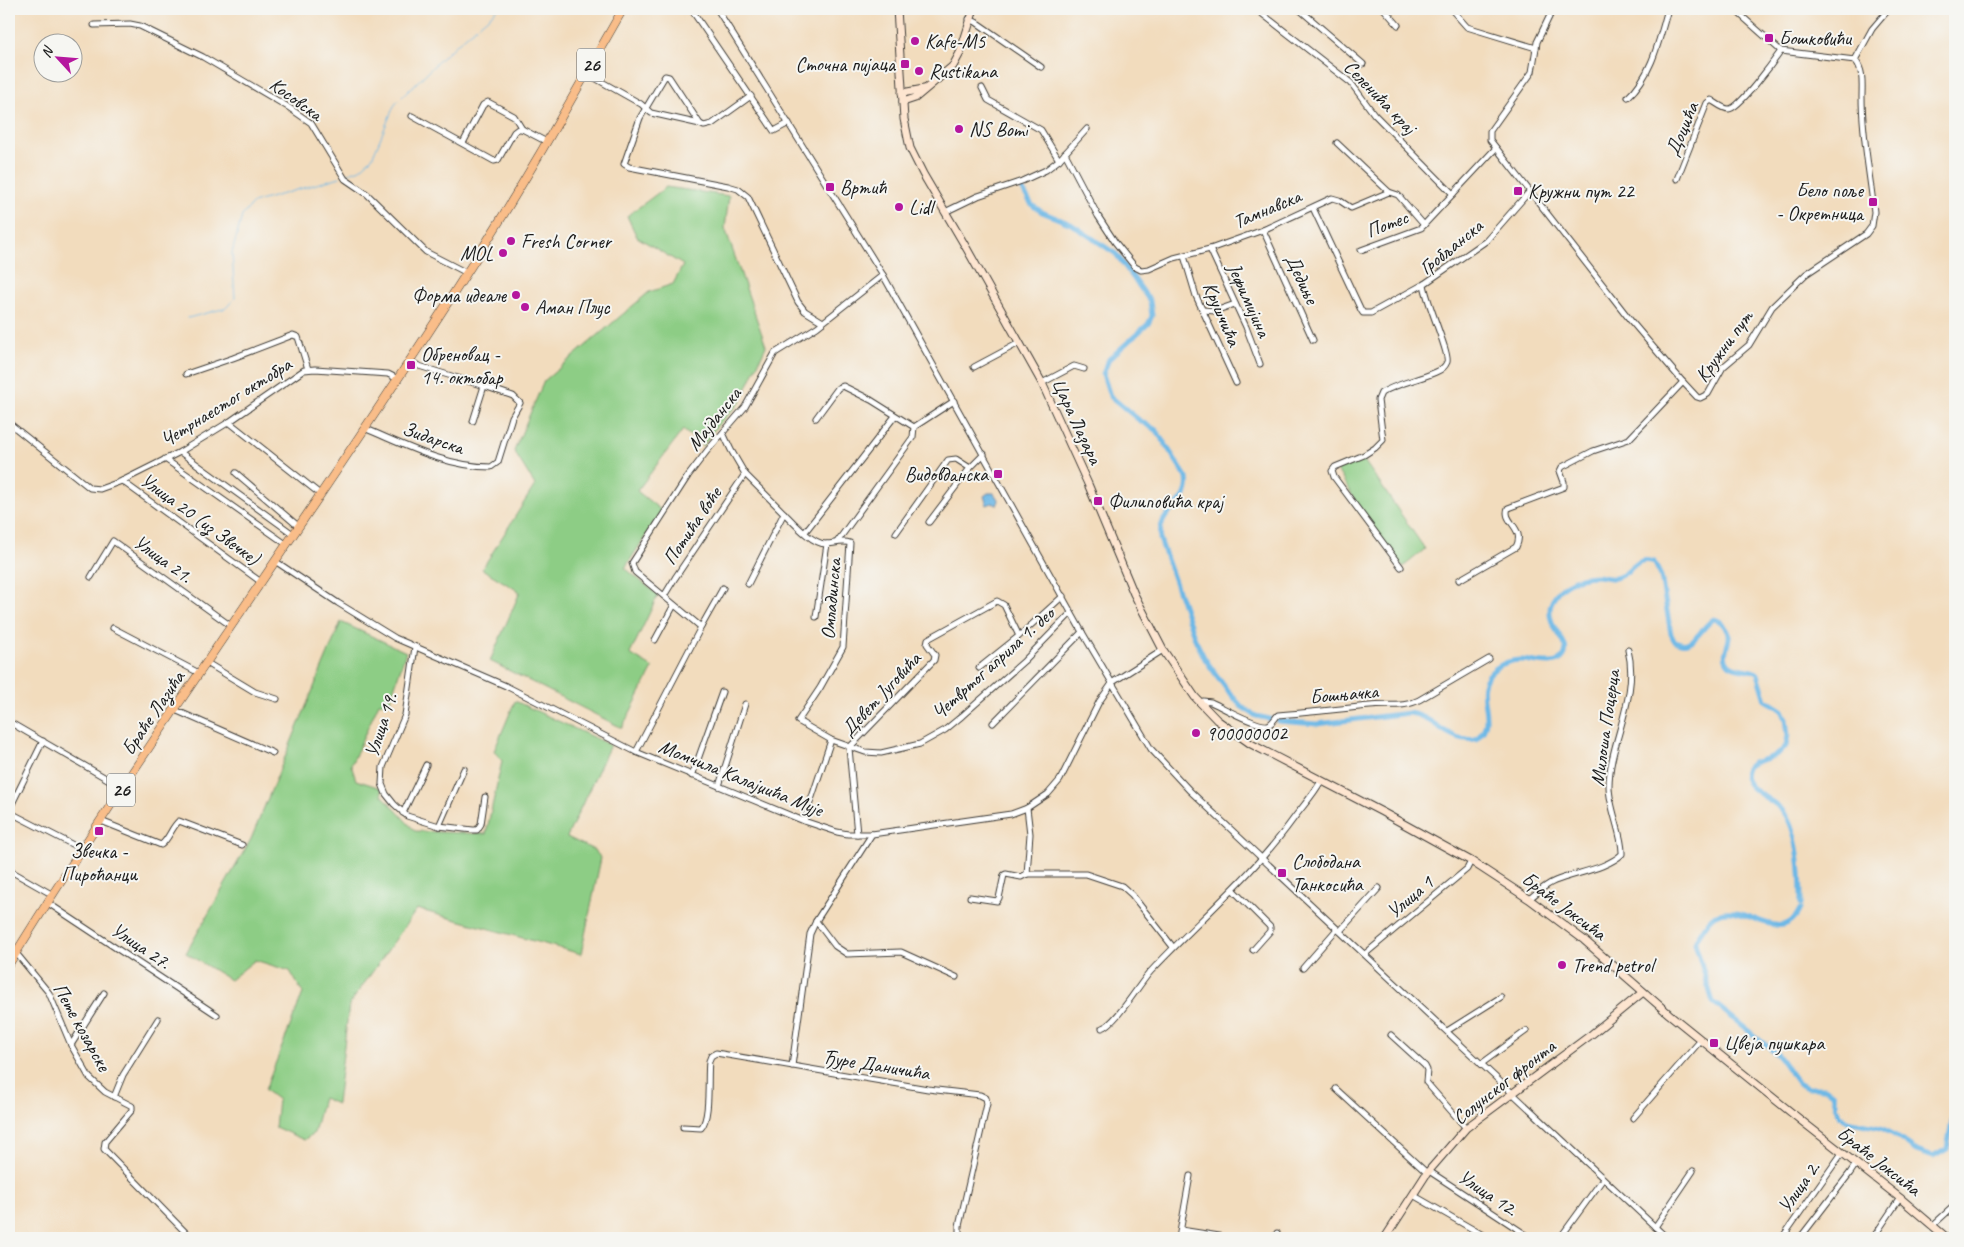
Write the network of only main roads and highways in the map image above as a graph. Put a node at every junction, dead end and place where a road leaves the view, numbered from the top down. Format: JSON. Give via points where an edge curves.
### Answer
{"nodes":[{"id":1,"x":623,"y":9,"type":"edge"},
{"id":2,"x":896,"y":9,"type":"edge"},
{"id":3,"x":974,"y":9,"type":"edge"},
{"id":4,"x":926,"y":88,"type":"junction"},
{"id":5,"x":902,"y":93,"type":"junction"},
{"id":6,"x":902,"y":102,"type":"junction"},
{"id":7,"x":1200,"y":703,"type":"joint"},
{"id":8,"x":9,"y":964,"type":"edge"},
{"id":9,"x":1643,"y":992,"type":"junction"},
{"id":10,"x":1385,"y":1238,"type":"edge"},
{"id":11,"x":1946,"y":1238,"type":"edge"}],
"edges":[{"from":1,"to":8,"type":"main road","name":"Браће Лазића","number":"26","via":[[467,273]]},
{"from":2,"to":5,"type":"main road","name":"Цара Лазара"},
{"from":3,"to":4,"type":"main road","via":[[957,60],[948,72]]},
{"from":4,"to":5,"type":"main road"},
{"from":4,"to":6,"type":"main road","via":[[915,98]]},
{"from":5,"to":6,"type":"main road","name":"Цара Лазара"},
{"from":6,"to":7,"type":"main road","name":"Цара Лазара","via":[[910,148],[1042,383],[1130,587],[1163,650]]},
{"from":7,"to":9,"type":"main road","name":"Браће Јоксића","via":[[1251,744],[1471,862],[1530,899],[1584,940]]},
{"from":9,"to":10,"type":"main road","name":"Солунског фронта","via":[[1466,1128],[1428,1172]]},
{"from":9,"to":11,"type":"main road","name":"Браће Јоксића"}]}
